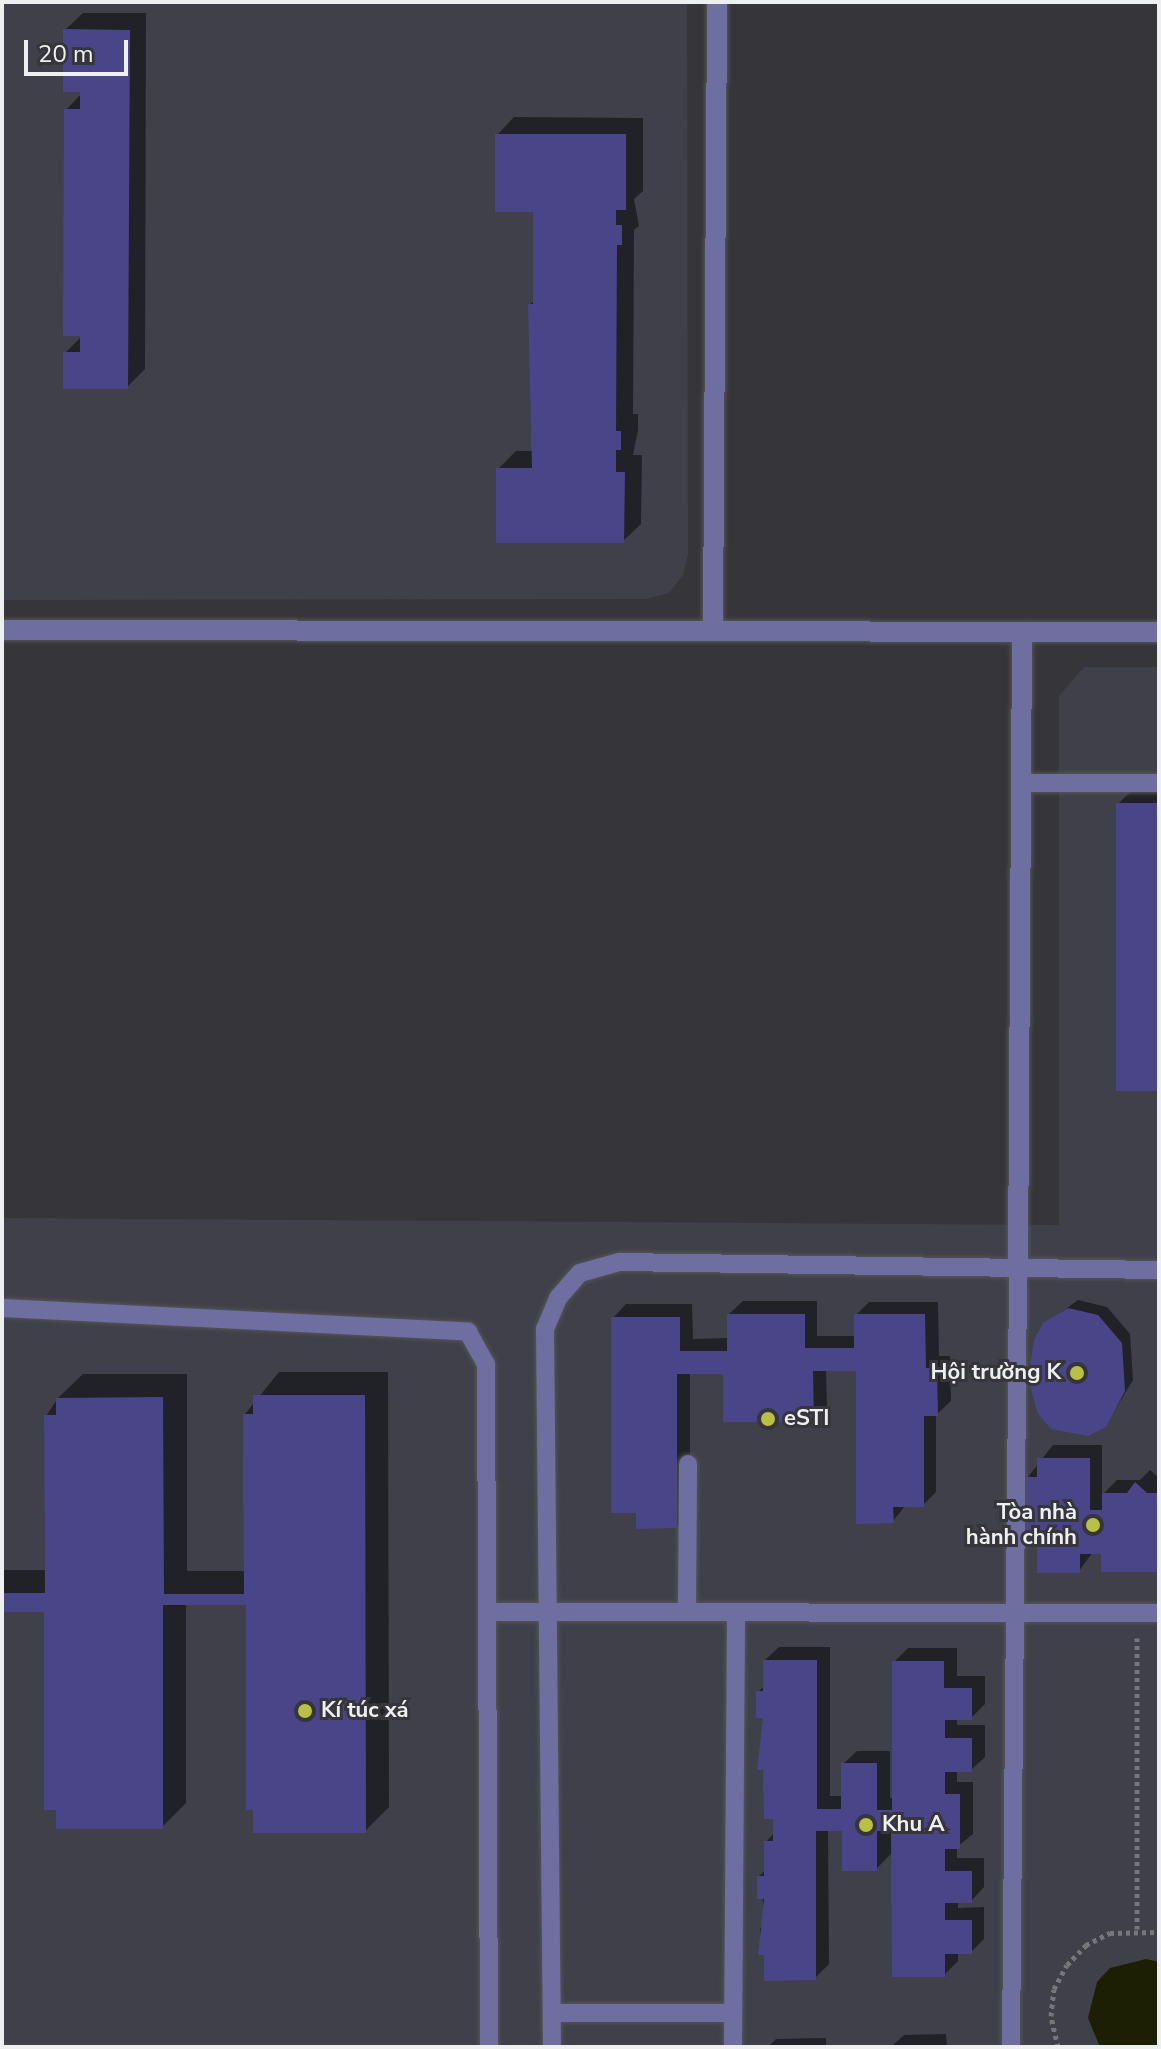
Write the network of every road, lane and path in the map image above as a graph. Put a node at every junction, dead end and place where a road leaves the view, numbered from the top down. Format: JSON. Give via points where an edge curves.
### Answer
{"nodes":[{"id":1,"x":717,"y":2,"type":"edge"},
{"id":2,"x":713,"y":627,"type":"junction"},
{"id":3,"x":2,"y":630,"type":"edge"},
{"id":4,"x":1159,"y":632,"type":"edge"},
{"id":5,"x":1022,"y":633,"type":"junction"},
{"id":6,"x":1021,"y":783,"type":"junction"},
{"id":7,"x":1159,"y":783,"type":"edge"},
{"id":8,"x":1018,"y":1269,"type":"junction"},
{"id":9,"x":1159,"y":1270,"type":"edge"},
{"id":10,"x":2,"y":1308,"type":"edge"},
{"id":11,"x":688,"y":1464,"type":"dead end"},
{"id":12,"x":487,"y":1612,"type":"junction"},
{"id":13,"x":551,"y":1612,"type":"junction"},
{"id":14,"x":687,"y":1612,"type":"junction"},
{"id":15,"x":736,"y":1612,"type":"junction"},
{"id":16,"x":1013,"y":1613,"type":"junction"},
{"id":17,"x":1137,"y":1613,"type":"junction"},
{"id":18,"x":1159,"y":1613,"type":"edge"},
{"id":19,"x":1137,"y":1929,"type":"junction"},
{"id":20,"x":1159,"y":1932,"type":"edge"},
{"id":21,"x":552,"y":2013,"type":"junction"},
{"id":22,"x":733,"y":2013,"type":"junction"},
{"id":23,"x":489,"y":2047,"type":"edge"},
{"id":24,"x":552,"y":2047,"type":"edge"},
{"id":25,"x":733,"y":2047,"type":"edge"},
{"id":26,"x":1011,"y":2047,"type":"edge"},
{"id":27,"x":1058,"y":2047,"type":"edge"}],
"edges":[{"from":1,"to":2,"type":"street"},
{"from":2,"to":3,"type":"street"},
{"from":2,"to":5,"type":"street"},
{"from":4,"to":5,"type":"street"},
{"from":5,"to":6,"type":"street"},
{"from":6,"to":7,"type":"lane"},
{"from":6,"to":8,"type":"street"},
{"from":8,"to":9,"type":"lane"},
{"from":8,"to":13,"type":"lane","via":[[619,1262],[580,1273],[558,1298],[545,1329]]},
{"from":8,"to":16,"type":"lane"},
{"from":10,"to":12,"type":"lane","via":[[468,1332],[486,1364]]},
{"from":11,"to":14,"type":"lane"},
{"from":12,"to":13,"type":"lane"},
{"from":12,"to":23,"type":"lane"},
{"from":13,"to":14,"type":"lane"},
{"from":13,"to":21,"type":"lane"},
{"from":14,"to":15,"type":"lane"},
{"from":15,"to":16,"type":"lane"},
{"from":15,"to":22,"type":"lane"},
{"from":16,"to":17,"type":"lane"},
{"from":16,"to":26,"type":"lane"},
{"from":17,"to":18,"type":"lane"},
{"from":17,"to":19,"type":"path"},
{"from":19,"to":20,"type":"path"},
{"from":19,"to":27,"type":"path","via":[[1110,1933],[1086,1945],[1067,1965],[1054,1989],[1051,2016]]},
{"from":21,"to":22,"type":"lane"},
{"from":21,"to":24,"type":"lane"},
{"from":22,"to":25,"type":"lane"}]}
